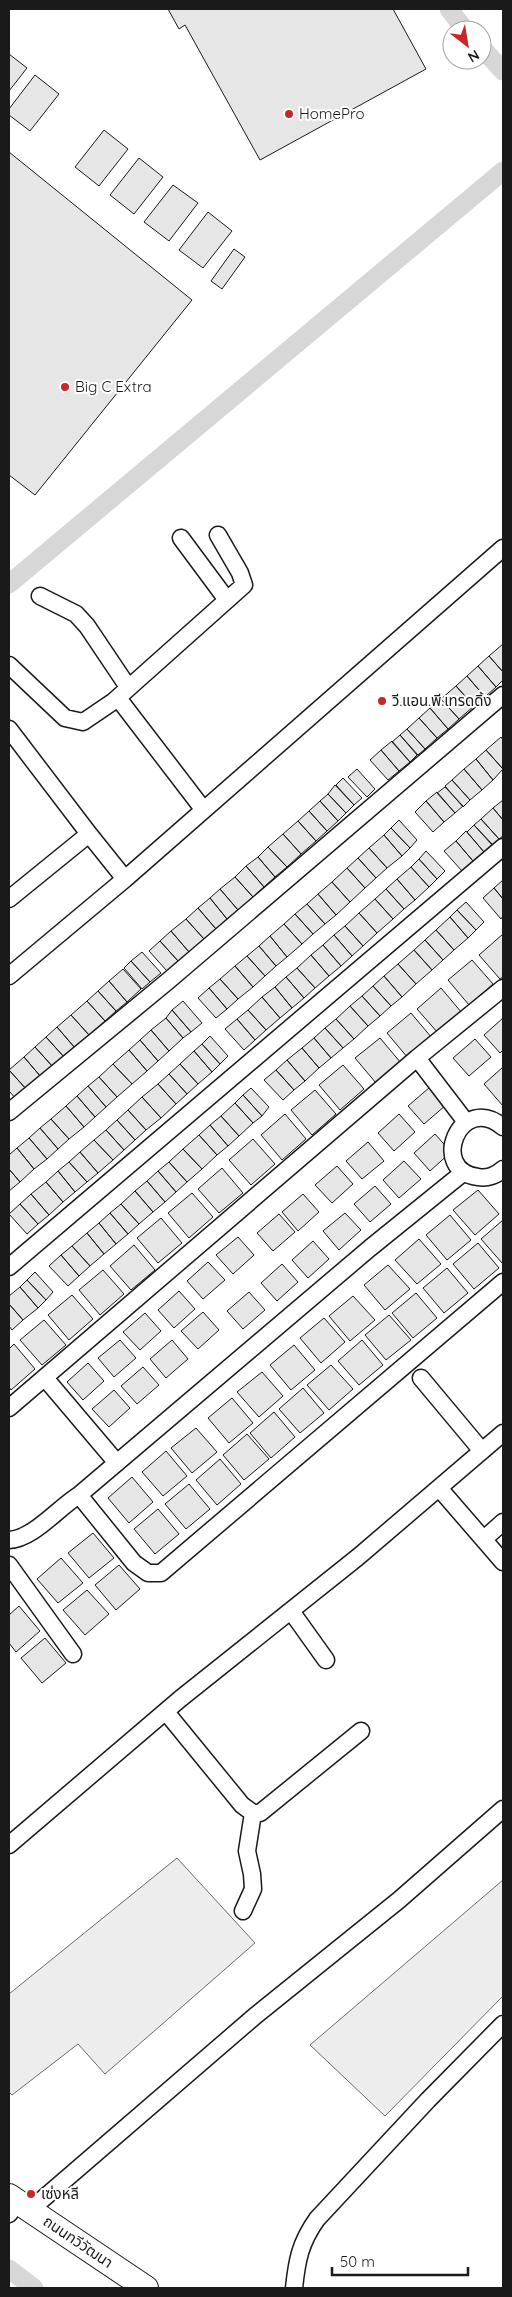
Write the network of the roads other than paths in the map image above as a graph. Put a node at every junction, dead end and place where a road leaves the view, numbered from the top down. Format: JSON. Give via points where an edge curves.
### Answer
{"nodes":[{"id":1,"x":218,"y":535,"type":"dead end"},
{"id":2,"x":181,"y":538,"type":"dead end"},
{"id":3,"x":503,"y":548,"type":"edge"},
{"id":4,"x":40,"y":596,"type":"dead end"},
{"id":5,"x":228,"y":600,"type":"junction"},
{"id":6,"x":9,"y":665,"type":"edge"},
{"id":7,"x":123,"y":693,"type":"junction"},
{"id":8,"x":503,"y":695,"type":"edge"},
{"id":9,"x":9,"y":729,"type":"edge"},
{"id":10,"x":203,"y":810,"type":"junction"},
{"id":11,"x":89,"y":834,"type":"junction"},
{"id":12,"x":503,"y":847,"type":"edge"},
{"id":13,"x":126,"y":879,"type":"junction"},
{"id":14,"x":9,"y":899,"type":"edge"},
{"id":15,"x":9,"y":976,"type":"edge"},
{"id":16,"x":503,"y":988,"type":"edge"},
{"id":17,"x":417,"y":1058,"type":"junction"},
{"id":18,"x":9,"y":1112,"type":"edge"},
{"id":19,"x":466,"y":1122,"type":"junction"},
{"id":20,"x":503,"y":1127,"type":"edge"},
{"id":21,"x":503,"y":1171,"type":"edge"},
{"id":22,"x":464,"y":1172,"type":"junction"},
{"id":23,"x":9,"y":1267,"type":"edge"},
{"id":24,"x":503,"y":1282,"type":"edge"},
{"id":25,"x":45,"y":1378,"type":"junction"},
{"id":26,"x":421,"y":1378,"type":"dead end"},
{"id":27,"x":9,"y":1408,"type":"edge"},
{"id":28,"x":503,"y":1433,"type":"edge"},
{"id":29,"x":482,"y":1450,"type":"junction"},
{"id":30,"x":117,"y":1463,"type":"junction"},
{"id":31,"x":439,"y":1488,"type":"junction"},
{"id":32,"x":79,"y":1495,"type":"junction"},
{"id":33,"x":503,"y":1522,"type":"edge"},
{"id":34,"x":9,"y":1540,"type":"edge"},
{"id":35,"x":484,"y":1540,"type":"junction"},
{"id":36,"x":503,"y":1562,"type":"edge"},
{"id":37,"x":9,"y":1565,"type":"edge"},
{"id":38,"x":291,"y":1611,"type":"junction"},
{"id":39,"x":73,"y":1654,"type":"dead end"},
{"id":40,"x":326,"y":1660,"type":"dead end"},
{"id":41,"x":166,"y":1712,"type":"junction"},
{"id":42,"x":361,"y":1731,"type":"dead end"},
{"id":43,"x":503,"y":1810,"type":"edge"},
{"id":44,"x":253,"y":1814,"type":"junction"},
{"id":45,"x":9,"y":1845,"type":"edge"},
{"id":46,"x":243,"y":1911,"type":"dead end"},
{"id":47,"x":503,"y":2024,"type":"edge"},
{"id":48,"x":17,"y":2206,"type":"edge"},
{"id":49,"x":146,"y":2288,"type":"edge"},
{"id":50,"x":294,"y":2288,"type":"edge"}],
"edges":[{"from":1,"to":5,"type":"street","via":[[244,585]]},
{"from":2,"to":5,"type":"street"},
{"from":3,"to":10,"type":"street"},
{"from":4,"to":7,"type":"street","via":[[76,614],[87,626]]},
{"from":5,"to":7,"type":"street"},
{"from":6,"to":7,"type":"street","via":[[64,718],[83,722]]},
{"from":7,"to":10,"type":"street"},
{"from":8,"to":18,"type":"street"},
{"from":9,"to":11,"type":"street"},
{"from":10,"to":13,"type":"street"},
{"from":11,"to":13,"type":"street"},
{"from":11,"to":14,"type":"street"},
{"from":12,"to":23,"type":"street"},
{"from":13,"to":15,"type":"street"},
{"from":16,"to":17,"type":"street"},
{"from":17,"to":19,"type":"street"},
{"from":17,"to":25,"type":"street"},
{"from":19,"to":20,"type":"street","via":[[487,1118]]},
{"from":19,"to":22,"type":"street","via":[[458,1130],[452,1146],[456,1163]]},
{"from":21,"to":22,"type":"street","via":[[483,1178]]},
{"from":22,"to":30,"type":"street"},
{"from":24,"to":32,"type":"street","via":[[161,1573],[148,1572],[134,1563]]},
{"from":25,"to":27,"type":"street"},
{"from":25,"to":30,"type":"street"},
{"from":26,"to":29,"type":"street"},
{"from":28,"to":29,"type":"street"},
{"from":29,"to":31,"type":"street"},
{"from":30,"to":32,"type":"street"},
{"from":31,"to":35,"type":"street"},
{"from":31,"to":38,"type":"street"},
{"from":32,"to":34,"type":"street","via":[[36,1528]]},
{"from":33,"to":35,"type":"street"},
{"from":35,"to":36,"type":"street"},
{"from":37,"to":39,"type":"street"},
{"from":38,"to":40,"type":"street"},
{"from":38,"to":41,"type":"street"},
{"from":41,"to":44,"type":"street","via":[[242,1805]]},
{"from":41,"to":45,"type":"street"},
{"from":42,"to":44,"type":"street","via":[[260,1812]]},
{"from":43,"to":48,"type":"street","via":[[399,1900]]},
{"from":44,"to":46,"type":"street","via":[[247,1851],[253,1889]]},
{"from":47,"to":50,"type":"street","via":[[317,2219],[304,2238]]},
{"from":48,"to":49,"type":"main road","name":"ถนนทวีวัฒนา"}]}
